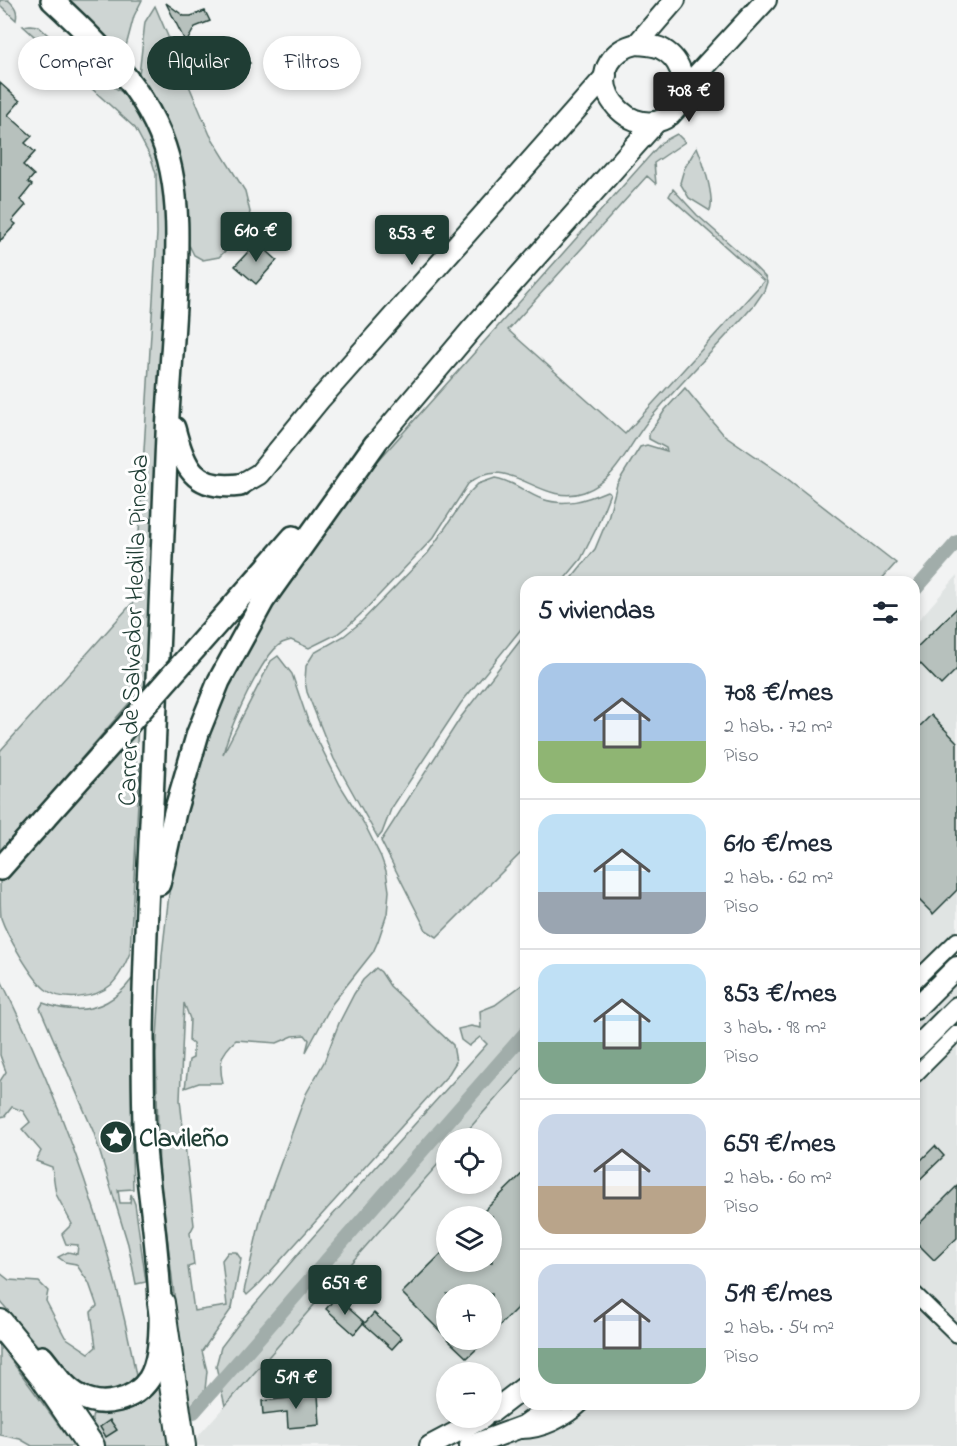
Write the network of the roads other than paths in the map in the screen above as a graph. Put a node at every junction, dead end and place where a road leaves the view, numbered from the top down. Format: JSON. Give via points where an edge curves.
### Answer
{"nodes":[{"id":1,"x":52,"y":0,"type":"edge"},
{"id":2,"x":675,"y":0,"type":"edge"},
{"id":3,"x":766,"y":0,"type":"edge"},
{"id":4,"x":637,"y":44,"type":"junction"},
{"id":5,"x":606,"y":76,"type":"junction"},
{"id":6,"x":684,"y":89,"type":"junction"},
{"id":7,"x":656,"y":122,"type":"junction"},
{"id":8,"x":168,"y":408,"type":"junction"},
{"id":9,"x":375,"y":444,"type":"junction"},
{"id":10,"x":240,"y":485,"type":"joint"},
{"id":11,"x":0,"y":869,"type":"edge"},
{"id":12,"x":957,"y":940,"type":"edge"},
{"id":13,"x":957,"y":967,"type":"edge"},
{"id":14,"x":145,"y":971,"type":"junction"},
{"id":15,"x":920,"y":976,"type":"edge"},
{"id":16,"x":920,"y":1004,"type":"edge"},
{"id":17,"x":957,"y":1007,"type":"edge"},
{"id":18,"x":957,"y":1033,"type":"edge"},
{"id":19,"x":920,"y":1044,"type":"edge"},
{"id":20,"x":920,"y":1070,"type":"edge"},
{"id":21,"x":920,"y":1299,"type":"edge"},
{"id":22,"x":161,"y":1303,"type":"junction"},
{"id":23,"x":0,"y":1309,"type":"edge"},
{"id":24,"x":0,"y":1323,"type":"edge"},
{"id":25,"x":957,"y":1335,"type":"edge"},
{"id":26,"x":520,"y":1390,"type":"edge"},
{"id":27,"x":502,"y":1404,"type":"edge"},
{"id":28,"x":548,"y":1410,"type":"edge"},
{"id":29,"x":575,"y":1410,"type":"edge"},
{"id":30,"x":463,"y":1428,"type":"edge"},
{"id":31,"x":513,"y":1431,"type":"junction"},
{"id":32,"x":476,"y":1444,"type":"edge"},
{"id":33,"x":92,"y":1446,"type":"edge"},
{"id":34,"x":182,"y":1446,"type":"edge"},
{"id":35,"x":430,"y":1446,"type":"edge"}],
"edges":[{"from":1,"to":8,"type":"main road","name":"Carrer de Salvador Hedilla Pineda","via":[[132,82],[154,121],[169,160],[175,197],[177,265]]},
{"from":2,"to":4,"type":"street"},
{"from":3,"to":6,"type":"street"},
{"from":4,"to":5,"type":"street","via":[[614,54]]},
{"from":4,"to":6,"type":"street","via":[[660,48],[670,56],[678,65]]},
{"from":5,"to":7,"type":"street","via":[[605,88],[619,110],[628,118]]},
{"from":5,"to":10,"type":"street","via":[[321,398],[259,474]]},
{"from":6,"to":7,"type":"street","via":[[675,111]]},
{"from":7,"to":9,"type":"street"},
{"from":8,"to":10,"type":"main road","via":[[180,453],[191,472],[214,486]]},
{"from":8,"to":14,"type":"main road","name":"Carrer de Salvador Hedilla Pineda"},
{"from":9,"to":11,"type":"main road","bridge":true},
{"from":9,"to":14,"type":"main road","via":[[263,601],[219,681],[198,733],[175,812],[160,874]]},
{"from":12,"to":15,"type":"street"},
{"from":13,"to":16,"type":"street"},
{"from":14,"to":22,"type":"main road","name":"Carrer de Salvador Hedilla Pineda","via":[[145,1146]]},
{"from":17,"to":19,"type":"street"},
{"from":18,"to":20,"type":"street"},
{"from":21,"to":25,"type":"street"},
{"from":22,"to":23,"type":"main road","name":"Carrer de Salvador Hedilla Pineda","via":[[154,1369],[142,1388],[110,1402],[91,1401],[69,1389]]},
{"from":22,"to":34,"type":"highway"},
{"from":24,"to":33,"type":"highway"},
{"from":26,"to":27,"type":"street"},
{"from":28,"to":31,"type":"street"},
{"from":29,"to":31,"type":"street","via":[[542,1428]]},
{"from":30,"to":35,"type":"street"},
{"from":31,"to":32,"type":"street"}]}
